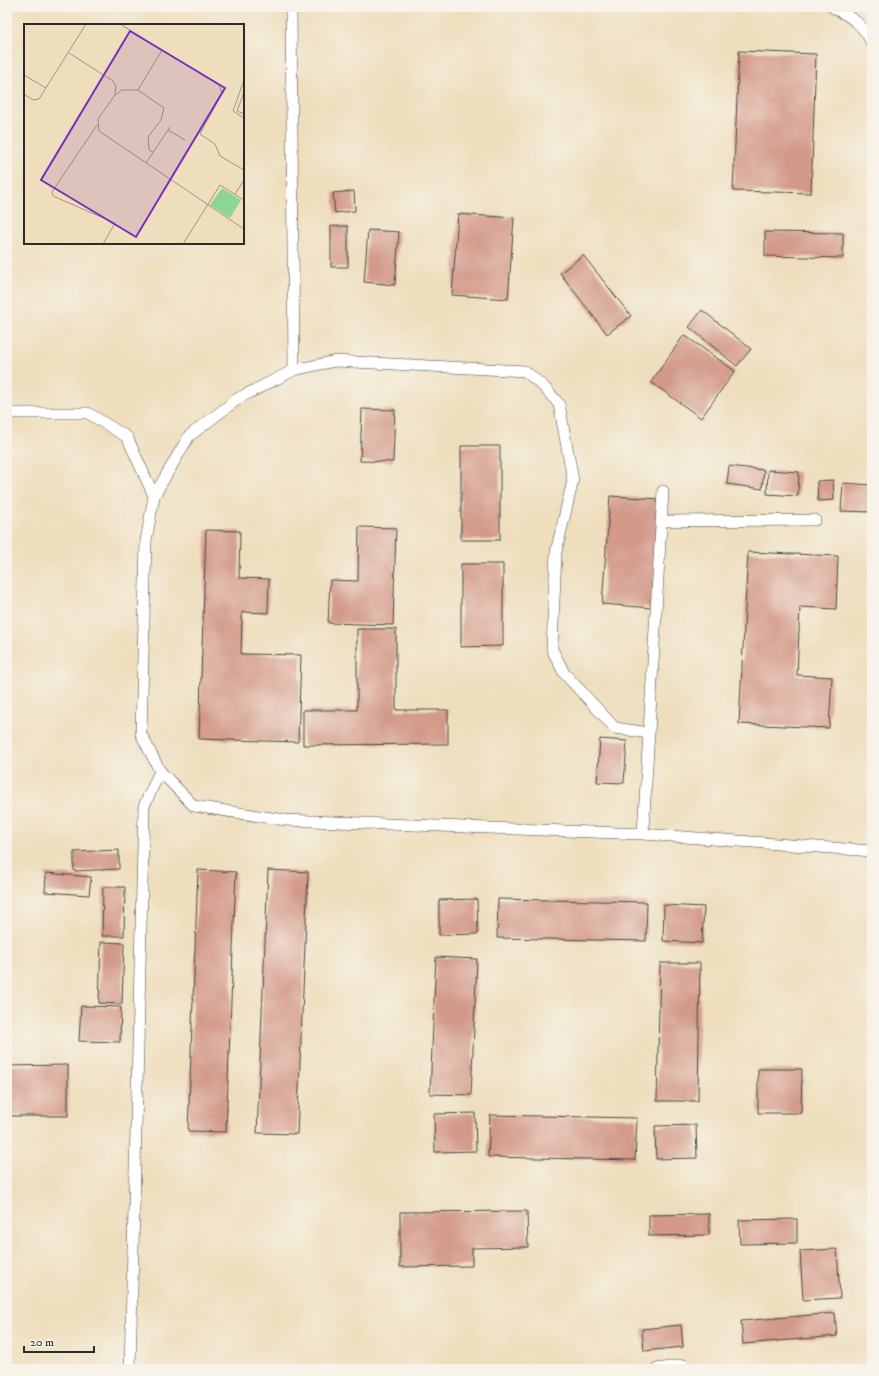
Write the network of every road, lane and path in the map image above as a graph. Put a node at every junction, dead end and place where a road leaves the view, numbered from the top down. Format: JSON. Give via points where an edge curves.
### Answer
{"nodes":[{"id":1,"x":291,"y":7,"type":"edge"},
{"id":2,"x":832,"y":7,"type":"edge"},
{"id":3,"x":872,"y":44,"type":"edge"},
{"id":4,"x":294,"y":370,"type":"junction"},
{"id":5,"x":7,"y":413,"type":"edge"},
{"id":6,"x":663,"y":491,"type":"dead end"},
{"id":7,"x":154,"y":496,"type":"junction"},
{"id":8,"x":816,"y":520,"type":"dead end"},
{"id":9,"x":661,"y":521,"type":"junction"},
{"id":10,"x":649,"y":733,"type":"junction"},
{"id":11,"x":160,"y":771,"type":"junction"},
{"id":12,"x":643,"y":834,"type":"junction"},
{"id":13,"x":872,"y":851,"type":"edge"},
{"id":14,"x":130,"y":1369,"type":"edge"},
{"id":15,"x":657,"y":1369,"type":"edge"},
{"id":16,"x":684,"y":1369,"type":"edge"}],
"edges":[{"from":1,"to":4,"type":"lane"},
{"from":2,"to":3,"type":"lane","via":[[854,19],[868,35]]},
{"from":4,"to":7,"type":"lane","via":[[239,398],[189,436]]},
{"from":4,"to":10,"type":"lane","via":[[335,360],[525,371],[543,386],[559,404],[573,480],[556,552],[552,649],[564,673],[615,728]]},
{"from":5,"to":7,"type":"lane","via":[[88,413],[127,437]]},
{"from":6,"to":9,"type":"lane"},
{"from":7,"to":11,"type":"lane","via":[[146,541],[141,734]]},
{"from":8,"to":9,"type":"lane"},
{"from":9,"to":10,"type":"lane"},
{"from":10,"to":12,"type":"lane"},
{"from":11,"to":12,"type":"lane","via":[[194,806],[285,820]]},
{"from":11,"to":14,"type":"lane","via":[[144,806]]},
{"from":12,"to":13,"type":"lane"},
{"from":15,"to":16,"type":"lane","via":[[684,1365]]}]}
